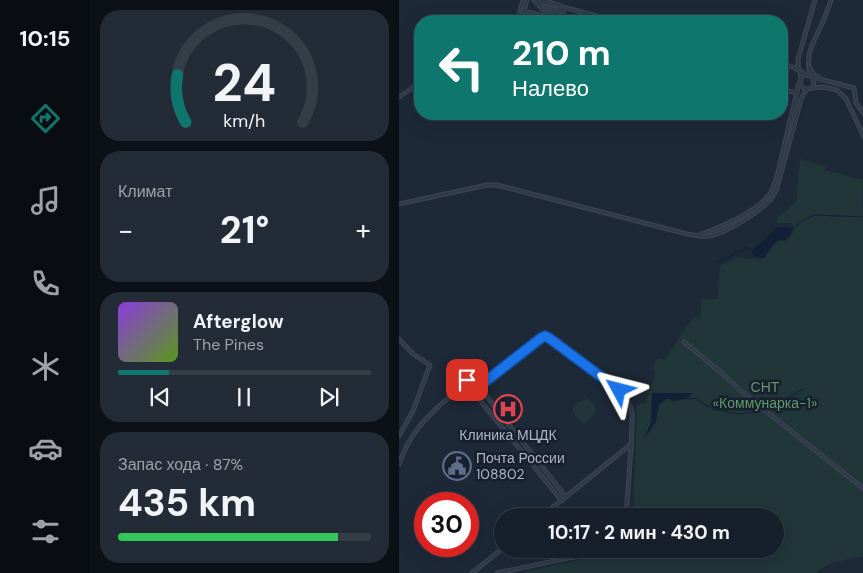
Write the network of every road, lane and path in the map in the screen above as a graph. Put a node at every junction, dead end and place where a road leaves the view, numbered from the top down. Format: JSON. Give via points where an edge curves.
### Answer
{"nodes":[{"id":1,"x":523,"y":0,"type":"edge"},
{"id":2,"x":527,"y":0,"type":"edge"},
{"id":3,"x":535,"y":0,"type":"edge"},
{"id":4,"x":815,"y":0,"type":"edge"},
{"id":5,"x":831,"y":0,"type":"edge"},
{"id":6,"x":565,"y":8,"type":"junction"},
{"id":7,"x":524,"y":11,"type":"junction"},
{"id":8,"x":535,"y":14,"type":"joint"},
{"id":9,"x":587,"y":14,"type":"joint"},
{"id":10,"x":519,"y":15,"type":"edge"},
{"id":11,"x":523,"y":15,"type":"edge"},
{"id":12,"x":557,"y":15,"type":"edge"},
{"id":13,"x":563,"y":15,"type":"edge"},
{"id":14,"x":591,"y":15,"type":"edge"},
{"id":15,"x":808,"y":60,"type":"junction"},
{"id":16,"x":788,"y":66,"type":"edge"},
{"id":17,"x":799,"y":69,"type":"junction"},
{"id":18,"x":807,"y":75,"type":"junction"},
{"id":19,"x":811,"y":76,"type":"junction"},
{"id":20,"x":801,"y":77,"type":"junction"},
{"id":21,"x":824,"y":80,"type":"junction"},
{"id":22,"x":799,"y":83,"type":"junction"},
{"id":23,"x":414,"y":87,"type":"edge"},
{"id":24,"x":811,"y":88,"type":"junction"},
{"id":25,"x":806,"y":90,"type":"junction"},
{"id":26,"x":788,"y":91,"type":"edge"},
{"id":27,"x":797,"y":93,"type":"junction"},
{"id":28,"x":399,"y":96,"type":"edge"},
{"id":29,"x":863,"y":114,"type":"edge"},
{"id":30,"x":863,"y":137,"type":"edge"},
{"id":31,"x":399,"y":204,"type":"edge"},
{"id":32,"x":698,"y":235,"type":"junction"},
{"id":33,"x":399,"y":339,"type":"edge"},
{"id":34,"x":684,"y":342,"type":"dead end"},
{"id":35,"x":480,"y":383,"type":"junction"},
{"id":36,"x":464,"y":385,"type":"junction"},
{"id":37,"x":480,"y":388,"type":"junction"},
{"id":38,"x":474,"y":393,"type":"junction"},
{"id":39,"x":399,"y":436,"type":"edge"},
{"id":40,"x":631,"y":444,"type":"junction"},
{"id":41,"x":625,"y":449,"type":"junction"},
{"id":42,"x":630,"y":453,"type":"junction"},
{"id":43,"x":399,"y":464,"type":"edge"},
{"id":44,"x":863,"y":489,"type":"edge"},
{"id":45,"x":567,"y":497,"type":"junction"},
{"id":46,"x":562,"y":501,"type":"junction"},
{"id":47,"x":553,"y":508,"type":"edge"},
{"id":48,"x":627,"y":508,"type":"edge"},
{"id":49,"x":494,"y":555,"type":"edge"},
{"id":50,"x":569,"y":558,"type":"edge"},
{"id":51,"x":478,"y":568,"type":"junction"},
{"id":52,"x":472,"y":573,"type":"edge"},
{"id":53,"x":478,"y":573,"type":"edge"},
{"id":54,"x":497,"y":573,"type":"edge"}],
"edges":[{"from":1,"to":10,"type":"street"},
{"from":2,"to":7,"type":"street"},
{"from":3,"to":6,"type":"street"},
{"from":3,"to":6,"type":"street","via":[[549,10],[558,12]]},
{"from":4,"to":17,"type":"street","via":[[798,58]]},
{"from":5,"to":15,"type":"street"},
{"from":6,"to":9,"type":"street"},
{"from":6,"to":13,"type":"street"},
{"from":7,"to":8,"type":"street"},
{"from":7,"to":11,"type":"street"},
{"from":8,"to":12,"type":"street"},
{"from":9,"to":14,"type":"street"},
{"from":15,"to":19,"type":"street"},
{"from":15,"to":21,"type":"street","via":[[814,75]]},
{"from":16,"to":17,"type":"street"},
{"from":17,"to":18,"type":"street"},
{"from":17,"to":20,"type":"street"},
{"from":18,"to":19,"type":"street"},
{"from":18,"to":20,"type":"street"},
{"from":19,"to":21,"type":"street"},
{"from":19,"to":24,"type":"street","via":[[814,83]]},
{"from":20,"to":22,"type":"street"},
{"from":21,"to":29,"type":"street","via":[[854,88],[856,103]]},
{"from":22,"to":25,"type":"street"},
{"from":22,"to":27,"type":"street"},
{"from":23,"to":28,"type":"street"},
{"from":24,"to":25,"type":"street"},
{"from":24,"to":30,"type":"street","via":[[837,90],[845,99]]},
{"from":25,"to":32,"type":"street","via":[[774,195],[759,210],[730,228],[712,236]]},
{"from":26,"to":27,"type":"street"},
{"from":27,"to":32,"type":"street","via":[[777,176],[769,195],[741,216]]},
{"from":31,"to":32,"type":"street","via":[[497,185]]},
{"from":33,"to":39,"type":"street","via":[[430,365],[413,411]]},
{"from":34,"to":44,"type":"street"},
{"from":35,"to":36,"type":"street","via":[[472,377]]},
{"from":35,"to":37,"type":"street"},
{"from":35,"to":40,"type":"street","via":[[545,336],[619,390],[632,409]]},
{"from":36,"to":38,"type":"street","via":[[467,392]]},
{"from":36,"to":43,"type":"street","via":[[420,426]]},
{"from":37,"to":38,"type":"street"},
{"from":37,"to":45,"type":"street"},
{"from":38,"to":46,"type":"street"},
{"from":40,"to":41,"type":"street"},
{"from":40,"to":42,"type":"street"},
{"from":41,"to":42,"type":"street"},
{"from":41,"to":45,"type":"street"},
{"from":42,"to":48,"type":"street"},
{"from":45,"to":46,"type":"street"},
{"from":46,"to":47,"type":"street"},
{"from":49,"to":51,"type":"street"},
{"from":50,"to":54,"type":"street"},
{"from":51,"to":52,"type":"street"},
{"from":51,"to":53,"type":"street"}]}
